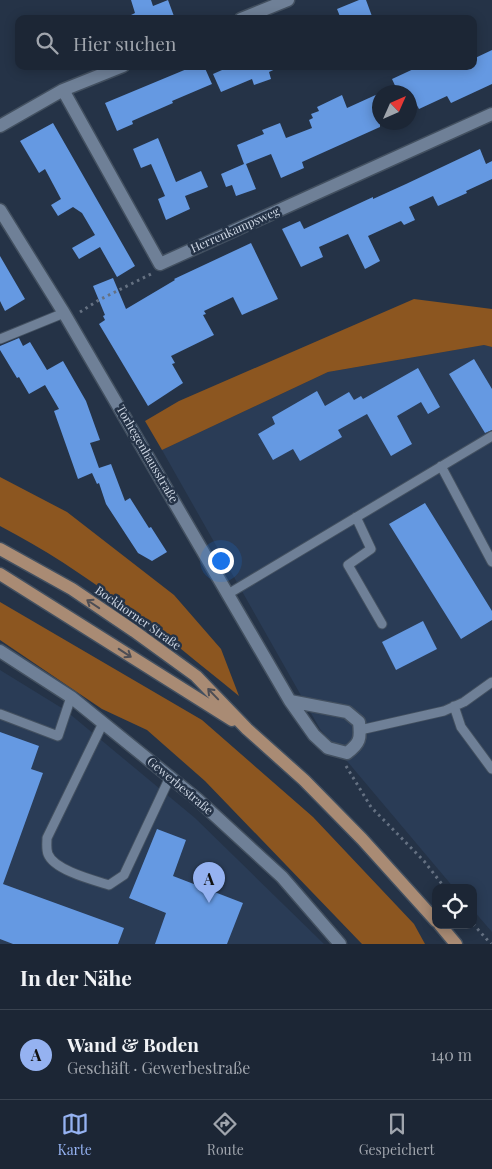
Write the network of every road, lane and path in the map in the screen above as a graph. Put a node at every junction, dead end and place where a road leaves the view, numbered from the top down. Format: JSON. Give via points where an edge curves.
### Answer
{"nodes":[{"id":1,"x":288,"y":0,"type":"edge"},
{"id":2,"x":251,"y":15,"type":"edge"},
{"id":3,"x":113,"y":70,"type":"edge"},
{"id":4,"x":63,"y":90,"type":"junction"},
{"id":5,"x":492,"y":114,"type":"edge"},
{"id":6,"x":0,"y":126,"type":"edge"},
{"id":7,"x":0,"y":210,"type":"edge"},
{"id":8,"x":160,"y":264,"type":"junction"},
{"id":9,"x":66,"y":317,"type":"junction"},
{"id":10,"x":0,"y":339,"type":"edge"},
{"id":11,"x":492,"y":436,"type":"edge"},
{"id":12,"x":441,"y":466,"type":"junction"},
{"id":13,"x":356,"y":517,"type":"junction"},
{"id":14,"x":0,"y":549,"type":"edge"},
{"id":15,"x":492,"y":562,"type":"edge"},
{"id":16,"x":0,"y":574,"type":"edge"},
{"id":17,"x":228,"y":594,"type":"junction"},
{"id":18,"x":382,"y":624,"type":"dead end"},
{"id":19,"x":0,"y":651,"type":"edge"},
{"id":20,"x":492,"y":682,"type":"edge"},
{"id":21,"x":71,"y":697,"type":"junction"},
{"id":22,"x":290,"y":701,"type":"junction"},
{"id":23,"x":454,"y":706,"type":"junction"},
{"id":24,"x":0,"y":714,"type":"edge"},
{"id":25,"x":103,"y":723,"type":"junction"},
{"id":26,"x":246,"y":729,"type":"junction"},
{"id":27,"x":360,"y":730,"type":"junction"},
{"id":28,"x":328,"y":748,"type":"junction"},
{"id":29,"x":492,"y":768,"type":"edge"},
{"id":30,"x":170,"y":777,"type":"junction"},
{"id":31,"x":442,"y":884,"type":"edge"},
{"id":32,"x":432,"y":917,"type":"edge"},
{"id":33,"x":477,"y":928,"type":"edge"},
{"id":34,"x":443,"y":929,"type":"edge"},
{"id":35,"x":340,"y":944,"type":"edge"},
{"id":36,"x":456,"y":944,"type":"edge"},
{"id":37,"x":491,"y":944,"type":"edge"}],
"edges":[{"from":1,"to":2,"type":"street"},
{"from":3,"to":4,"type":"street"},
{"from":4,"to":6,"type":"street"},
{"from":4,"to":8,"type":"street"},
{"from":5,"to":8,"type":"street","name":"Herrenkampsweg"},
{"from":7,"to":9,"type":"street","name":"Torhegenhausstraße"},
{"from":8,"to":9,"type":"path","via":[[153,273]]},
{"from":9,"to":10,"type":"lane"},
{"from":9,"to":17,"type":"street","name":"Torhegenhausstraße"},
{"from":11,"to":12,"type":"lane"},
{"from":12,"to":13,"type":"lane"},
{"from":12,"to":15,"type":"lane"},
{"from":13,"to":17,"type":"lane"},
{"from":13,"to":18,"type":"lane","via":[[371,549],[348,564]]},
{"from":26,"to":14,"type":"main road","name":"Bockhorner Straße","one_way":true,"via":[[196,676],[72,589]]},
{"from":16,"to":26,"type":"main road","name":"Bockhorner Straße","one_way":true},
{"from":17,"to":22,"type":"street","name":"Torhegenhausstraße"},
{"from":19,"to":21,"type":"street","name":"Gewerbestraße"},
{"from":20,"to":23,"type":"lane"},
{"from":21,"to":24,"type":"lane","via":[[58,736]]},
{"from":21,"to":25,"type":"street","name":"Gewerbestraße"},
{"from":22,"to":27,"type":"street","via":[[347,712],[359,722]]},
{"from":22,"to":28,"type":"street","name":"Torhegenhausstraße","via":[[314,735]]},
{"from":23,"to":27,"type":"lane"},
{"from":23,"to":29,"type":"lane","via":[[461,727]]},
{"from":25,"to":30,"type":"street","name":"Gewerbestraße"},
{"from":25,"to":30,"type":"lane","via":[[47,838],[47,852],[53,863],[109,885],[124,875]]},
{"from":26,"to":32,"type":"main road","name":"Bockhorner Straße","via":[[304,780]]},
{"from":27,"to":28,"type":"street","via":[[357,745],[347,753]]},
{"from":28,"to":31,"type":"path","via":[[343,761],[371,807]]},
{"from":30,"to":35,"type":"street","name":"Gewerbestraße","via":[[282,877]]},
{"from":33,"to":37,"type":"path"},
{"from":34,"to":36,"type":"main road"}]}
